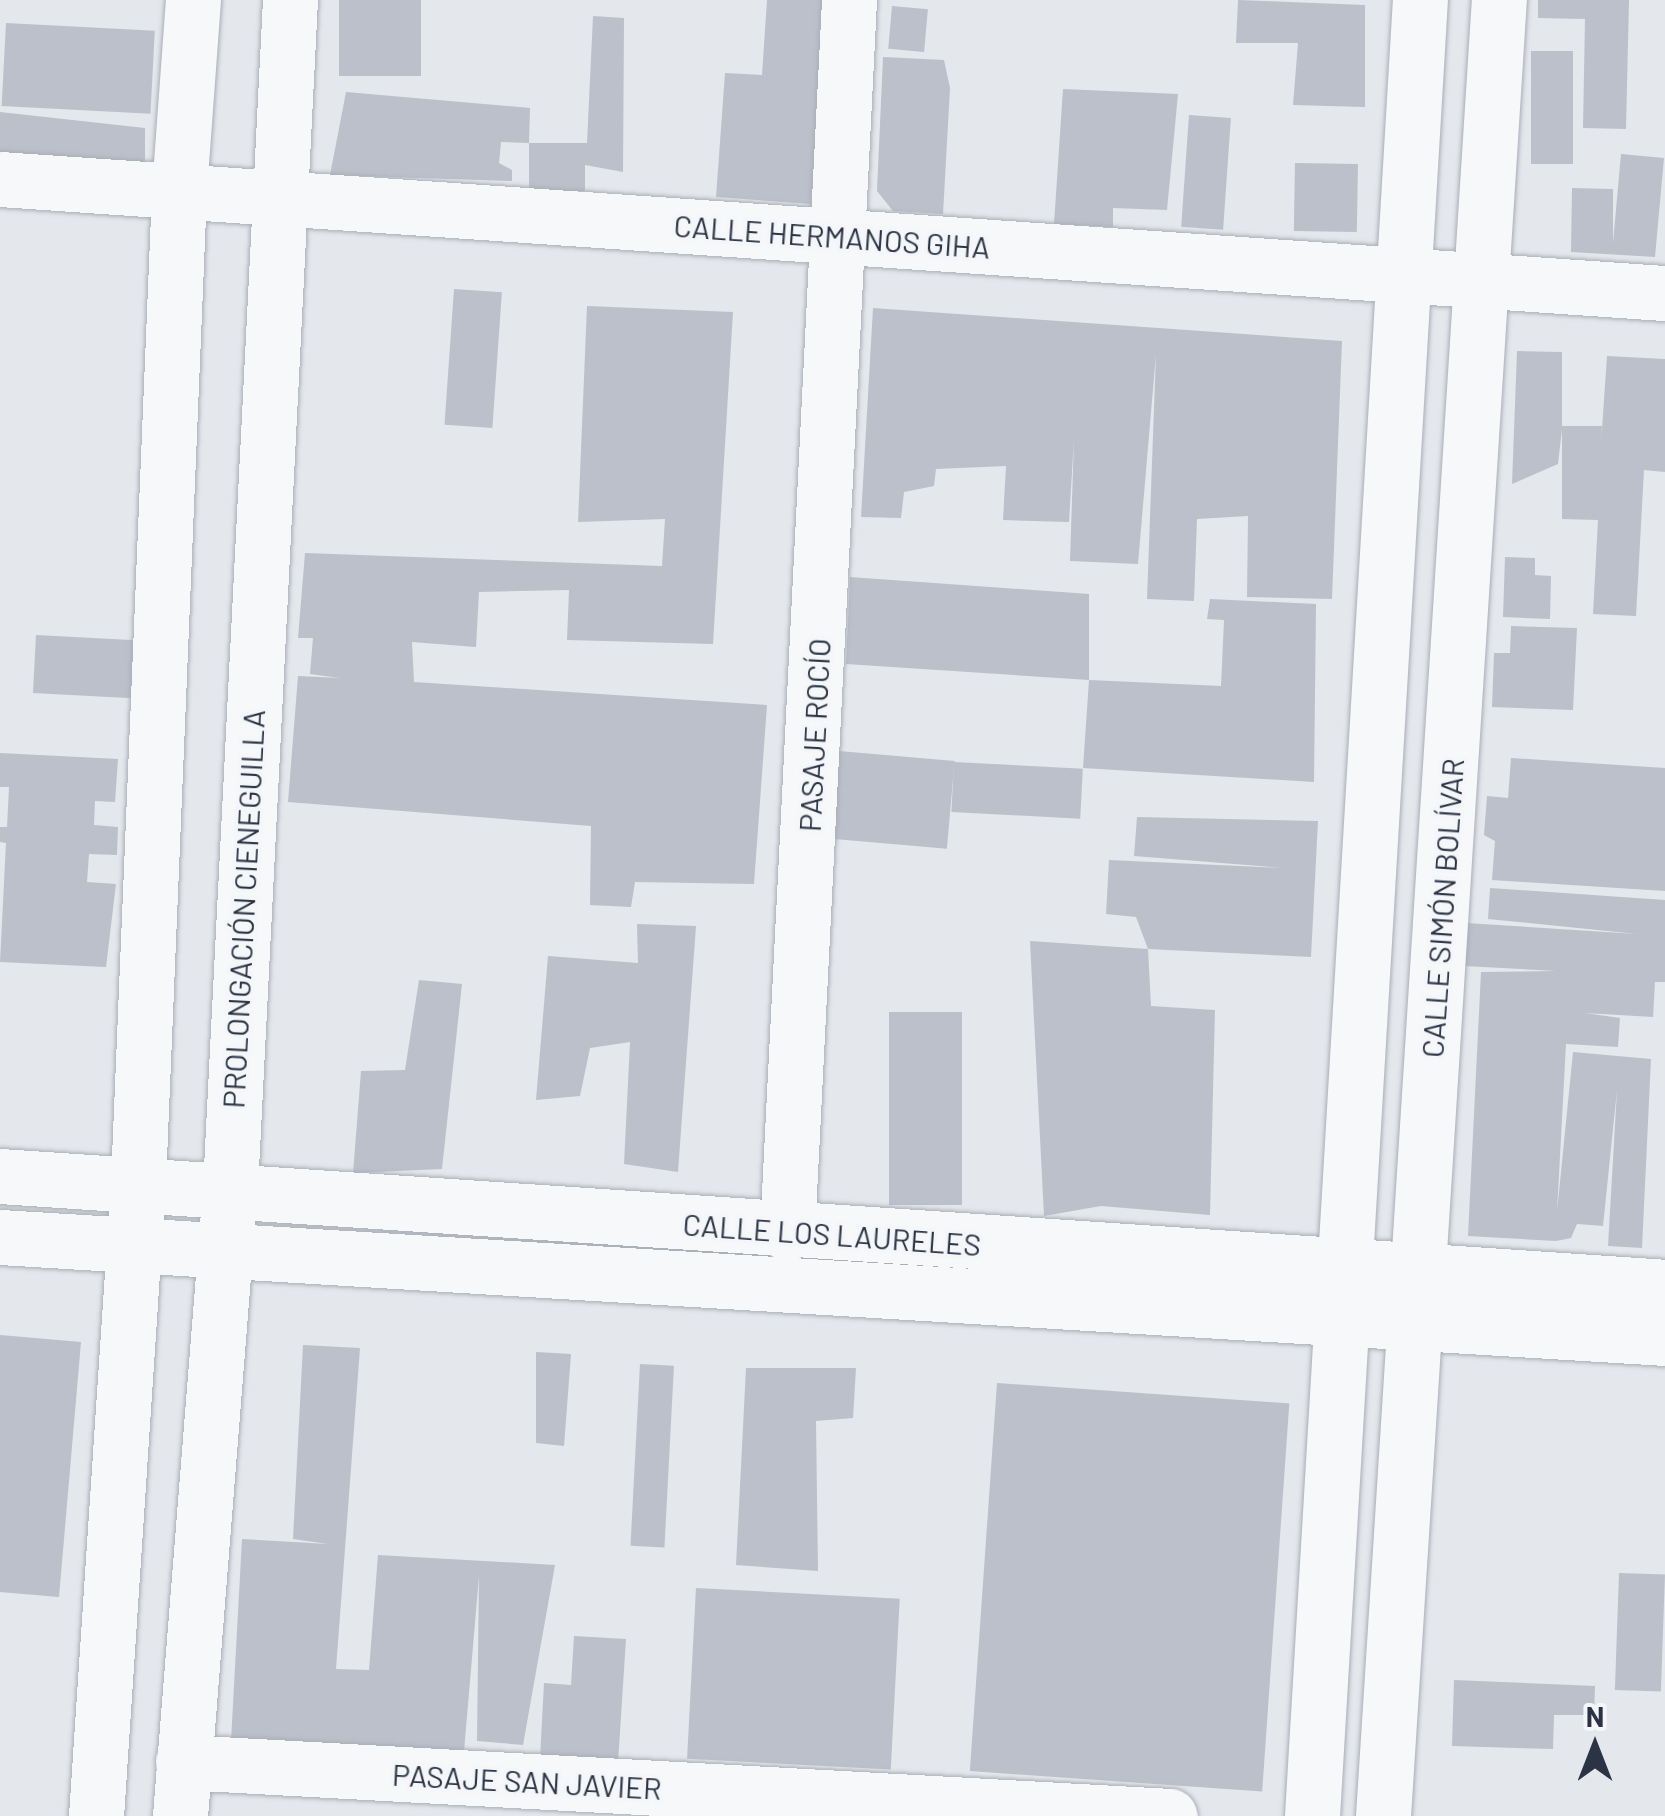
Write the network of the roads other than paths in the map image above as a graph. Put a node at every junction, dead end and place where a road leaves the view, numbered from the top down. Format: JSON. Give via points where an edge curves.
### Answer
{"nodes":[{"id":1,"x":193,"y":0,"type":"edge"},
{"id":2,"x":290,"y":0,"type":"edge"},
{"id":3,"x":849,"y":0,"type":"edge"},
{"id":4,"x":1420,"y":0,"type":"edge"},
{"id":5,"x":1499,"y":0,"type":"edge"},
{"id":6,"x":0,"y":179,"type":"edge"},
{"id":7,"x":179,"y":190,"type":"junction"},
{"id":8,"x":276,"y":196,"type":"junction"},
{"id":9,"x":841,"y":237,"type":"junction"},
{"id":10,"x":1398,"y":274,"type":"junction"},
{"id":11,"x":1482,"y":280,"type":"junction"},
{"id":12,"x":1665,"y":294,"type":"edge"},
{"id":13,"x":0,"y":1176,"type":"edge"},
{"id":14,"x":138,"y":1182,"type":"junction"},
{"id":15,"x":230,"y":1188,"type":"junction"},
{"id":16,"x":788,"y":1233,"type":"junction"},
{"id":17,"x":0,"y":1237,"type":"edge"},
{"id":18,"x":134,"y":1244,"type":"junction"},
{"id":19,"x":226,"y":1250,"type":"junction"},
{"id":20,"x":1344,"y":1262,"type":"junction"},
{"id":21,"x":1420,"y":1267,"type":"junction"},
{"id":22,"x":1665,"y":1288,"type":"edge"},
{"id":23,"x":1341,"y":1320,"type":"junction"},
{"id":24,"x":1416,"y":1326,"type":"junction"},
{"id":25,"x":1665,"y":1338,"type":"edge"},
{"id":26,"x":183,"y":1762,"type":"junction"},
{"id":27,"x":96,"y":1816,"type":"edge"},
{"id":28,"x":180,"y":1816,"type":"edge"},
{"id":29,"x":1170,"y":1816,"type":"edge"},
{"id":30,"x":1312,"y":1816,"type":"edge"},
{"id":31,"x":1383,"y":1816,"type":"edge"}],
"edges":[{"from":1,"to":7,"type":"street"},
{"from":2,"to":8,"type":"street","name":"PROLONGACIÓN CIENEGUILLA"},
{"from":3,"to":9,"type":"street","name":"PASAJE ROCÍO"},
{"from":4,"to":10,"type":"street"},
{"from":5,"to":11,"type":"street","name":"CALLE SIMÓN BOLÍVAR"},
{"from":6,"to":7,"type":"street","name":"CALLE HERMANOS GIHA"},
{"from":7,"to":8,"type":"street","name":"CALLE HERMANOS GIHA"},
{"from":7,"to":14,"type":"street"},
{"from":8,"to":9,"type":"street","name":"CALLE HERMANOS GIHA"},
{"from":8,"to":15,"type":"street","name":"PROLONGACIÓN CIENEGUILLA"},
{"from":9,"to":10,"type":"street","name":"CALLE HERMANOS GIHA"},
{"from":9,"to":16,"type":"street","name":"PASAJE ROCÍO"},
{"from":10,"to":11,"type":"street","name":"CALLE HERMANOS GIHA"},
{"from":10,"to":20,"type":"street"},
{"from":11,"to":12,"type":"street","name":"CALLE HERMANOS GIHA"},
{"from":11,"to":21,"type":"street","name":"CALLE SIMÓN BOLÍVAR"},
{"from":13,"to":14,"type":"street","name":"CALLE LOS LAURELES"},
{"from":14,"to":15,"type":"street","name":"CALLE LOS LAURELES"},
{"from":14,"to":18,"type":"street"},
{"from":15,"to":16,"type":"street","name":"CALLE LOS LAURELES"},
{"from":15,"to":19,"type":"street","name":"PROLONGACIÓN CIENEGUILLA"},
{"from":16,"to":20,"type":"street","name":"CALLE LOS LAURELES"},
{"from":17,"to":18,"type":"street","name":"CALLE LOS LAURELES"},
{"from":18,"to":19,"type":"street","name":"CALLE LOS LAURELES"},
{"from":18,"to":27,"type":"street"},
{"from":19,"to":23,"type":"street","name":"CALLE LOS LAURELES"},
{"from":19,"to":26,"type":"street","name":"PROLONGACIÓN CIENEGUILLA"},
{"from":20,"to":21,"type":"street","name":"CALLE LOS LAURELES"},
{"from":20,"to":23,"type":"street"},
{"from":21,"to":22,"type":"street","name":"CALLE LOS LAURELES"},
{"from":21,"to":24,"type":"street","name":"CALLE SIMÓN BOLÍVAR"},
{"from":23,"to":24,"type":"street","name":"CALLE LOS LAURELES"},
{"from":23,"to":30,"type":"street"},
{"from":24,"to":25,"type":"street","name":"CALLE LOS LAURELES"},
{"from":24,"to":31,"type":"street","name":"CALLE SIMÓN BOLÍVAR"},
{"from":26,"to":28,"type":"street","name":"PROLONGACIÓN CIENEGUILLA"},
{"from":26,"to":29,"type":"street","name":"PASAJE SAN JAVIER"}]}
